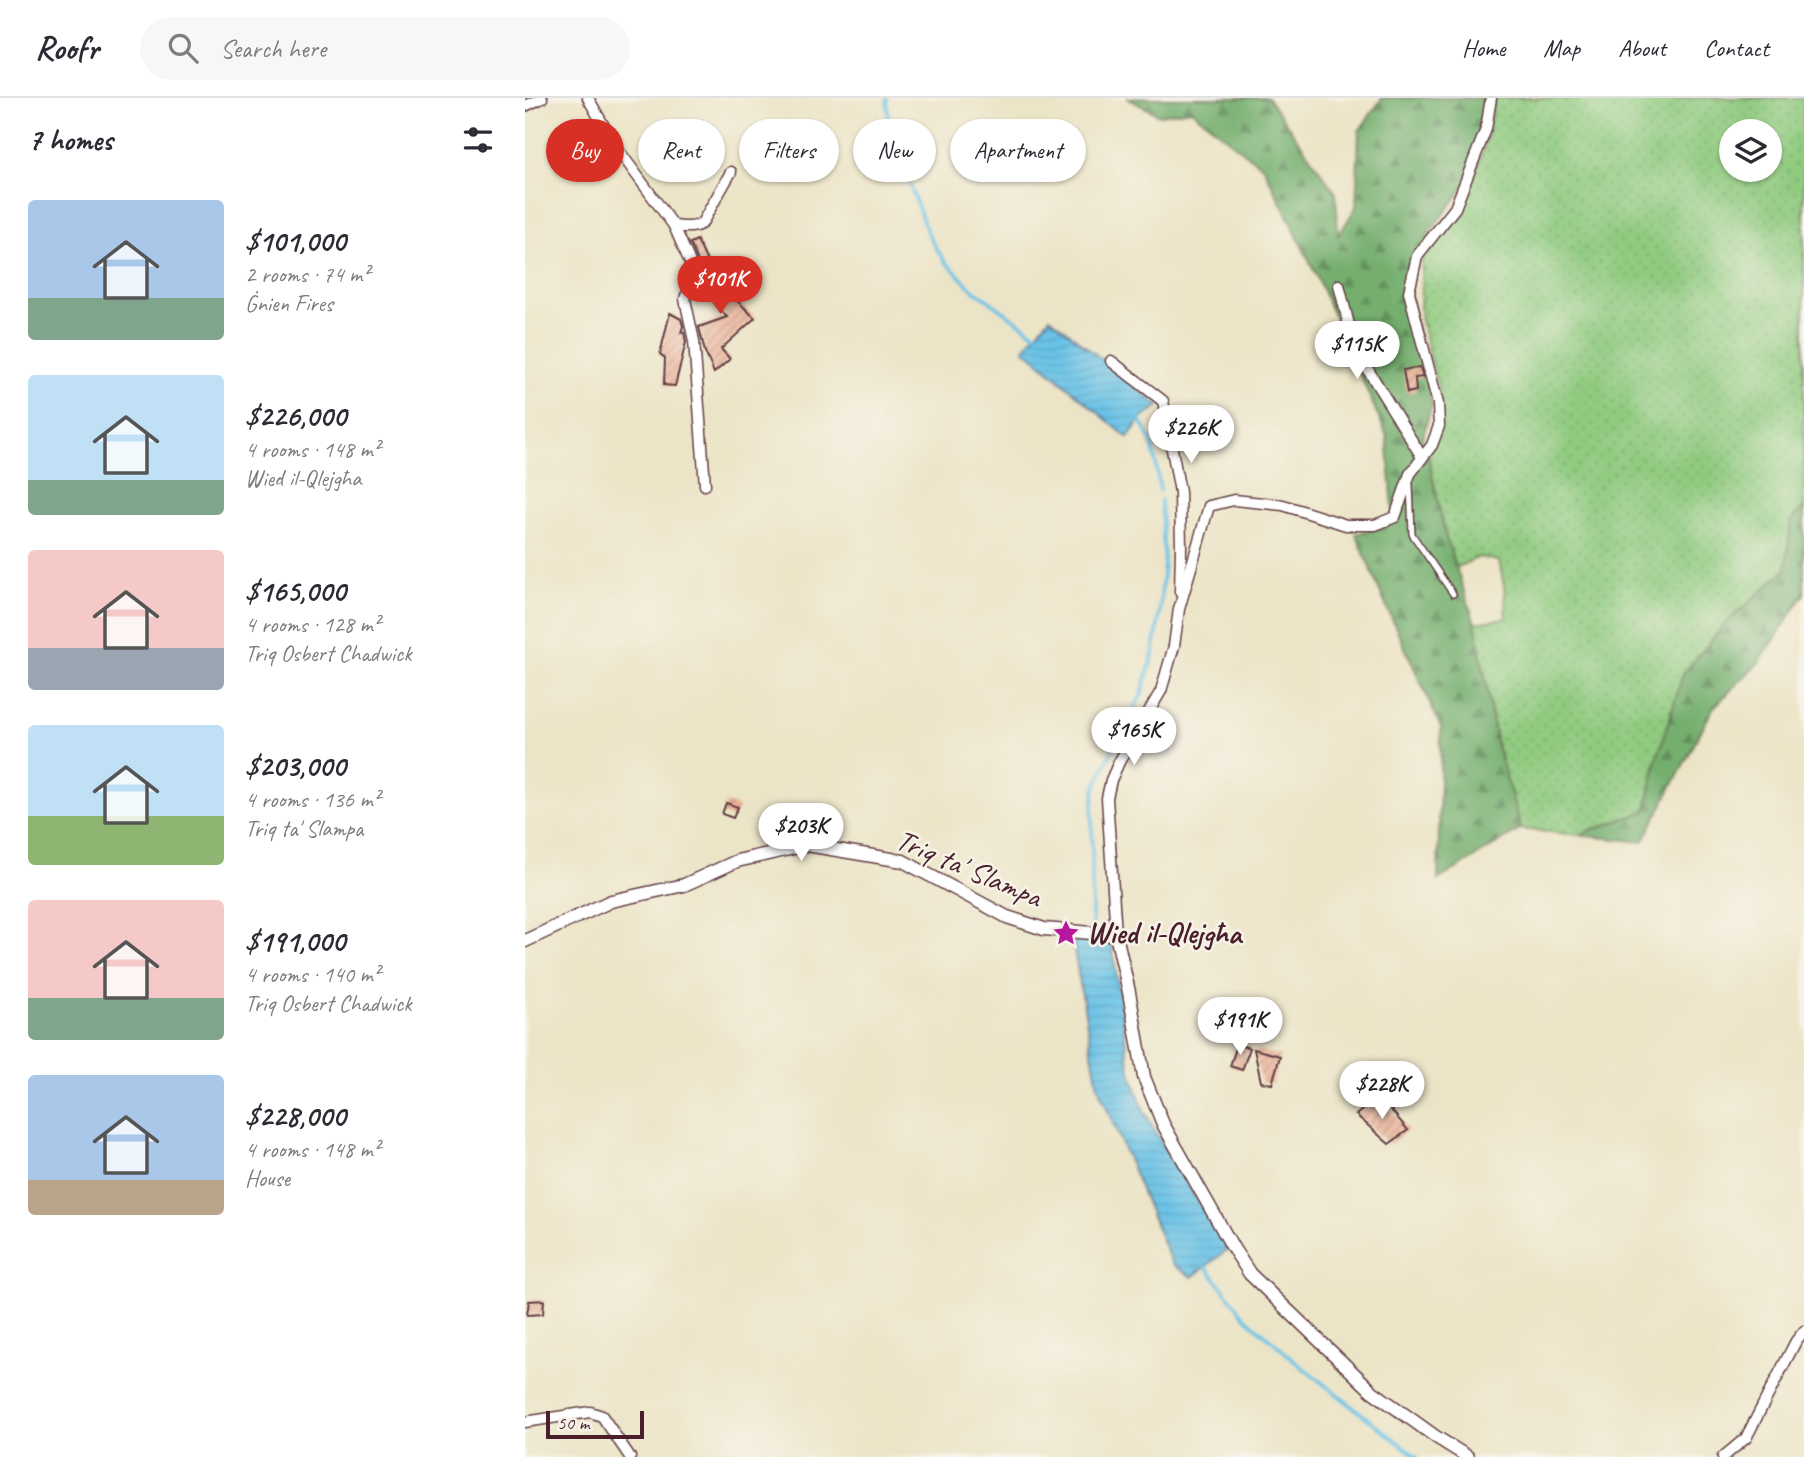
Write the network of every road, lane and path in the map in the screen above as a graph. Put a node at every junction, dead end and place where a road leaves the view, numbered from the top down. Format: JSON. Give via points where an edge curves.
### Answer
{"nodes":[{"id":1,"x":542,"y":98,"type":"edge"},
{"id":2,"x":588,"y":98,"type":"edge"},
{"id":3,"x":1491,"y":98,"type":"edge"},
{"id":4,"x":525,"y":106,"type":"edge"},
{"id":5,"x":731,"y":172,"type":"dead end"},
{"id":6,"x":674,"y":226,"type":"junction"},
{"id":7,"x":1339,"y":285,"type":"dead end"},
{"id":8,"x":1111,"y":360,"type":"dead end"},
{"id":9,"x":1422,"y":457,"type":"junction"},
{"id":10,"x":1410,"y":474,"type":"junction"},
{"id":11,"x":705,"y":485,"type":"dead end"},
{"id":12,"x":1453,"y":594,"type":"dead end"},
{"id":13,"x":1179,"y":609,"type":"junction"},
{"id":14,"x":1116,"y":935,"type":"junction"},
{"id":15,"x":525,"y":941,"type":"edge"},
{"id":16,"x":1804,"y":1331,"type":"edge"},
{"id":17,"x":525,"y":1422,"type":"edge"},
{"id":18,"x":629,"y":1457,"type":"edge"},
{"id":19,"x":1468,"y":1457,"type":"edge"},
{"id":20,"x":1723,"y":1457,"type":"edge"}],
"edges":[{"from":1,"to":4,"type":"street"},
{"from":2,"to":6,"type":"street","via":[[614,144]]},
{"from":3,"to":9,"type":"street","via":[[1486,129],[1455,208],[1417,256],[1409,292],[1438,404],[1439,426]]},
{"from":5,"to":6,"type":"street","via":[[702,223],[689,228]]},
{"from":6,"to":11,"type":"street","via":[[696,276],[685,299],[694,341]]},
{"from":7,"to":9,"type":"street","via":[[1355,349]]},
{"from":8,"to":13,"type":"street","via":[[1163,401],[1180,492]]},
{"from":9,"to":10,"type":"street"},
{"from":10,"to":12,"type":"lane","via":[[1412,534]]},
{"from":10,"to":13,"type":"street","via":[[1395,517],[1375,524],[1346,525],[1258,502],[1234,500],[1209,506]]},
{"from":13,"to":14,"type":"street","via":[[1161,691],[1119,762],[1107,798]]},
{"from":14,"to":15,"type":"street","name":"Triq ta' Slampa","via":[[1044,929],[1007,917],[903,861],[807,845],[737,861],[684,885],[611,901]]},
{"from":14,"to":19,"type":"street","via":[[1149,1089],[1163,1124],[1250,1274],[1373,1391]]},
{"from":16,"to":20,"type":"street","via":[[1746,1438]]},
{"from":17,"to":18,"type":"street","via":[[590,1412],[602,1416]]}]}
